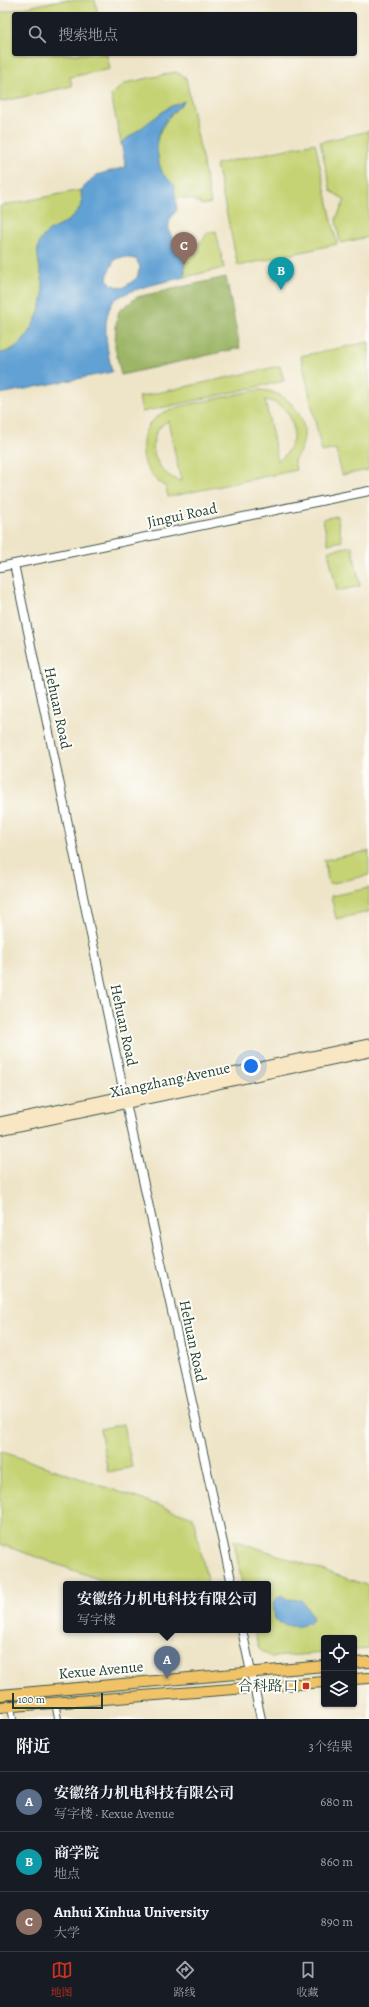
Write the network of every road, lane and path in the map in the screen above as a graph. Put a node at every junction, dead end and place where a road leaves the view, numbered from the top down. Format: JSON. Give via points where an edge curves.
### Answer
{"nodes":[{"id":1,"x":369,"y":491,"type":"edge"},
{"id":2,"x":14,"y":564,"type":"junction"},
{"id":3,"x":0,"y":567,"type":"edge"},
{"id":4,"x":369,"y":1044,"type":"edge"},
{"id":5,"x":369,"y":1052,"type":"edge"},
{"id":6,"x":125,"y":1099,"type":"junction"},
{"id":7,"x":0,"y":1122,"type":"edge"},
{"id":8,"x":0,"y":1130,"type":"edge"},
{"id":9,"x":231,"y":1581,"type":"edge"},
{"id":10,"x":243,"y":1633,"type":"edge"},
{"id":11,"x":369,"y":1662,"type":"edge"},
{"id":12,"x":357,"y":1663,"type":"edge"},
{"id":13,"x":321,"y":1666,"type":"edge"},
{"id":14,"x":251,"y":1672,"type":"junction"},
{"id":15,"x":369,"y":1678,"type":"edge"},
{"id":16,"x":357,"y":1679,"type":"edge"},
{"id":17,"x":321,"y":1682,"type":"edge"},
{"id":18,"x":255,"y":1688,"type":"junction"},
{"id":19,"x":0,"y":1694,"type":"edge"},
{"id":20,"x":55,"y":1702,"type":"junction"},
{"id":21,"x":11,"y":1706,"type":"junction"},
{"id":22,"x":0,"y":1707,"type":"edge"},
{"id":23,"x":13,"y":1719,"type":"edge"},
{"id":24,"x":58,"y":1719,"type":"edge"},
{"id":25,"x":261,"y":1719,"type":"edge"}],
"edges":[{"from":1,"to":2,"type":"street","name":"Jingui Road"},
{"from":2,"to":3,"type":"street","name":"Jingui Road"},
{"from":2,"to":6,"type":"street","name":"Hehuan Road"},
{"from":4,"to":6,"type":"main road","name":"Xiangzhang Avenue"},
{"from":5,"to":6,"type":"main road","name":"Xiangzhang Avenue"},
{"from":6,"to":7,"type":"main road","name":"Xiangzhang Avenue"},
{"from":6,"to":8,"type":"main road","name":"Xiangzhang Avenue"},
{"from":6,"to":9,"type":"street","name":"Hehuan Road"},
{"from":10,"to":14,"type":"street"},
{"from":11,"to":12,"type":"main road"},
{"from":13,"to":14,"type":"main road","name":"Kexue Avenue"},
{"from":14,"to":18,"type":"street"},
{"from":14,"to":19,"type":"main road","name":"Kexue Avenue"},
{"from":15,"to":16,"type":"main road"},
{"from":17,"to":18,"type":"main road","name":"Kexue Avenue"},
{"from":18,"to":20,"type":"main road","name":"Kexue Avenue"},
{"from":18,"to":25,"type":"street"},
{"from":20,"to":21,"type":"main road","name":"Kexue Avenue"},
{"from":20,"to":24,"type":"street"},
{"from":21,"to":22,"type":"main road","name":"Kexue Avenue"},
{"from":21,"to":23,"type":"street"}]}
